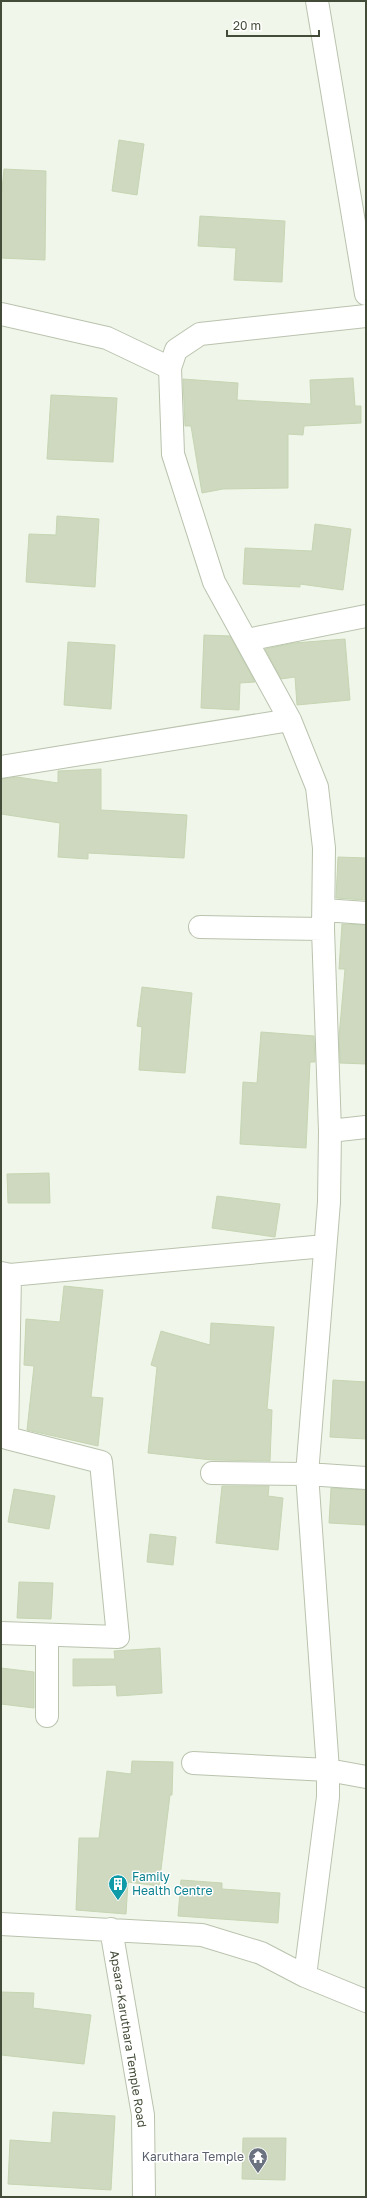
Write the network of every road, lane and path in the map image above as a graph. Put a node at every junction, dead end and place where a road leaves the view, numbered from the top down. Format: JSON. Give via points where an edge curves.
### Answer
{"nodes":[{"id":1,"x":317,"y":1,"type":"edge"},
{"id":2,"x":366,"y":294,"type":"edge"},
{"id":3,"x":1,"y":314,"type":"edge"},
{"id":4,"x":366,"y":316,"type":"edge"},
{"id":5,"x":170,"y":368,"type":"junction"},
{"id":6,"x":366,"y":616,"type":"edge"},
{"id":7,"x":247,"y":640,"type":"junction"},
{"id":8,"x":290,"y":720,"type":"junction"},
{"id":9,"x":1,"y":767,"type":"edge"},
{"id":10,"x":366,"y":913,"type":"edge"},
{"id":11,"x":324,"y":919,"type":"junction"},
{"id":12,"x":200,"y":927,"type":"dead end"},
{"id":13,"x":366,"y":1127,"type":"edge"},
{"id":14,"x":330,"y":1131,"type":"junction"},
{"id":15,"x":325,"y":1246,"type":"junction"},
{"id":16,"x":5,"y":1274,"type":"edge"},
{"id":17,"x":4,"y":1439,"type":"edge"},
{"id":18,"x":212,"y":1473,"type":"dead end"},
{"id":19,"x":307,"y":1474,"type":"junction"},
{"id":20,"x":366,"y":1478,"type":"edge"},
{"id":21,"x":1,"y":1633,"type":"edge"},
{"id":22,"x":47,"y":1636,"type":"junction"},
{"id":23,"x":47,"y":1716,"type":"dead end"},
{"id":24,"x":193,"y":1763,"type":"dead end"},
{"id":25,"x":328,"y":1770,"type":"junction"},
{"id":26,"x":366,"y":1777,"type":"edge"},
{"id":27,"x":1,"y":1924,"type":"edge"},
{"id":28,"x":111,"y":1929,"type":"junction"},
{"id":29,"x":304,"y":1976,"type":"junction"},
{"id":30,"x":366,"y":2001,"type":"edge"},
{"id":31,"x":144,"y":2197,"type":"edge"}],
"edges":[{"from":1,"to":2,"type":"street"},
{"from":3,"to":5,"type":"street","via":[[107,338]]},
{"from":4,"to":5,"type":"street","via":[[200,334],[176,350]]},
{"from":5,"to":7,"type":"street","via":[[173,454],[214,582]]},
{"from":6,"to":7,"type":"street"},
{"from":7,"to":8,"type":"street"},
{"from":8,"to":9,"type":"street"},
{"from":8,"to":11,"type":"street","via":[[317,787],[324,848]]},
{"from":10,"to":11,"type":"street"},
{"from":11,"to":12,"type":"street"},
{"from":11,"to":14,"type":"street"},
{"from":13,"to":14,"type":"street"},
{"from":14,"to":15,"type":"street","via":[[329,1202]]},
{"from":15,"to":16,"type":"street"},
{"from":15,"to":19,"type":"street"},
{"from":16,"to":17,"type":"street"},
{"from":17,"to":22,"type":"street","via":[[101,1462],[118,1637]]},
{"from":18,"to":19,"type":"street"},
{"from":19,"to":20,"type":"street"},
{"from":19,"to":25,"type":"street"},
{"from":21,"to":22,"type":"street"},
{"from":22,"to":23,"type":"street"},
{"from":24,"to":25,"type":"street"},
{"from":25,"to":26,"type":"street"},
{"from":25,"to":29,"type":"street","via":[[328,1797]]},
{"from":27,"to":28,"type":"street"},
{"from":28,"to":29,"type":"street","via":[[202,1934],[261,1954]]},
{"from":28,"to":31,"type":"street","name":"Apsara-Karuthara Temple Road","via":[[143,2115]]},
{"from":29,"to":30,"type":"street"}]}
